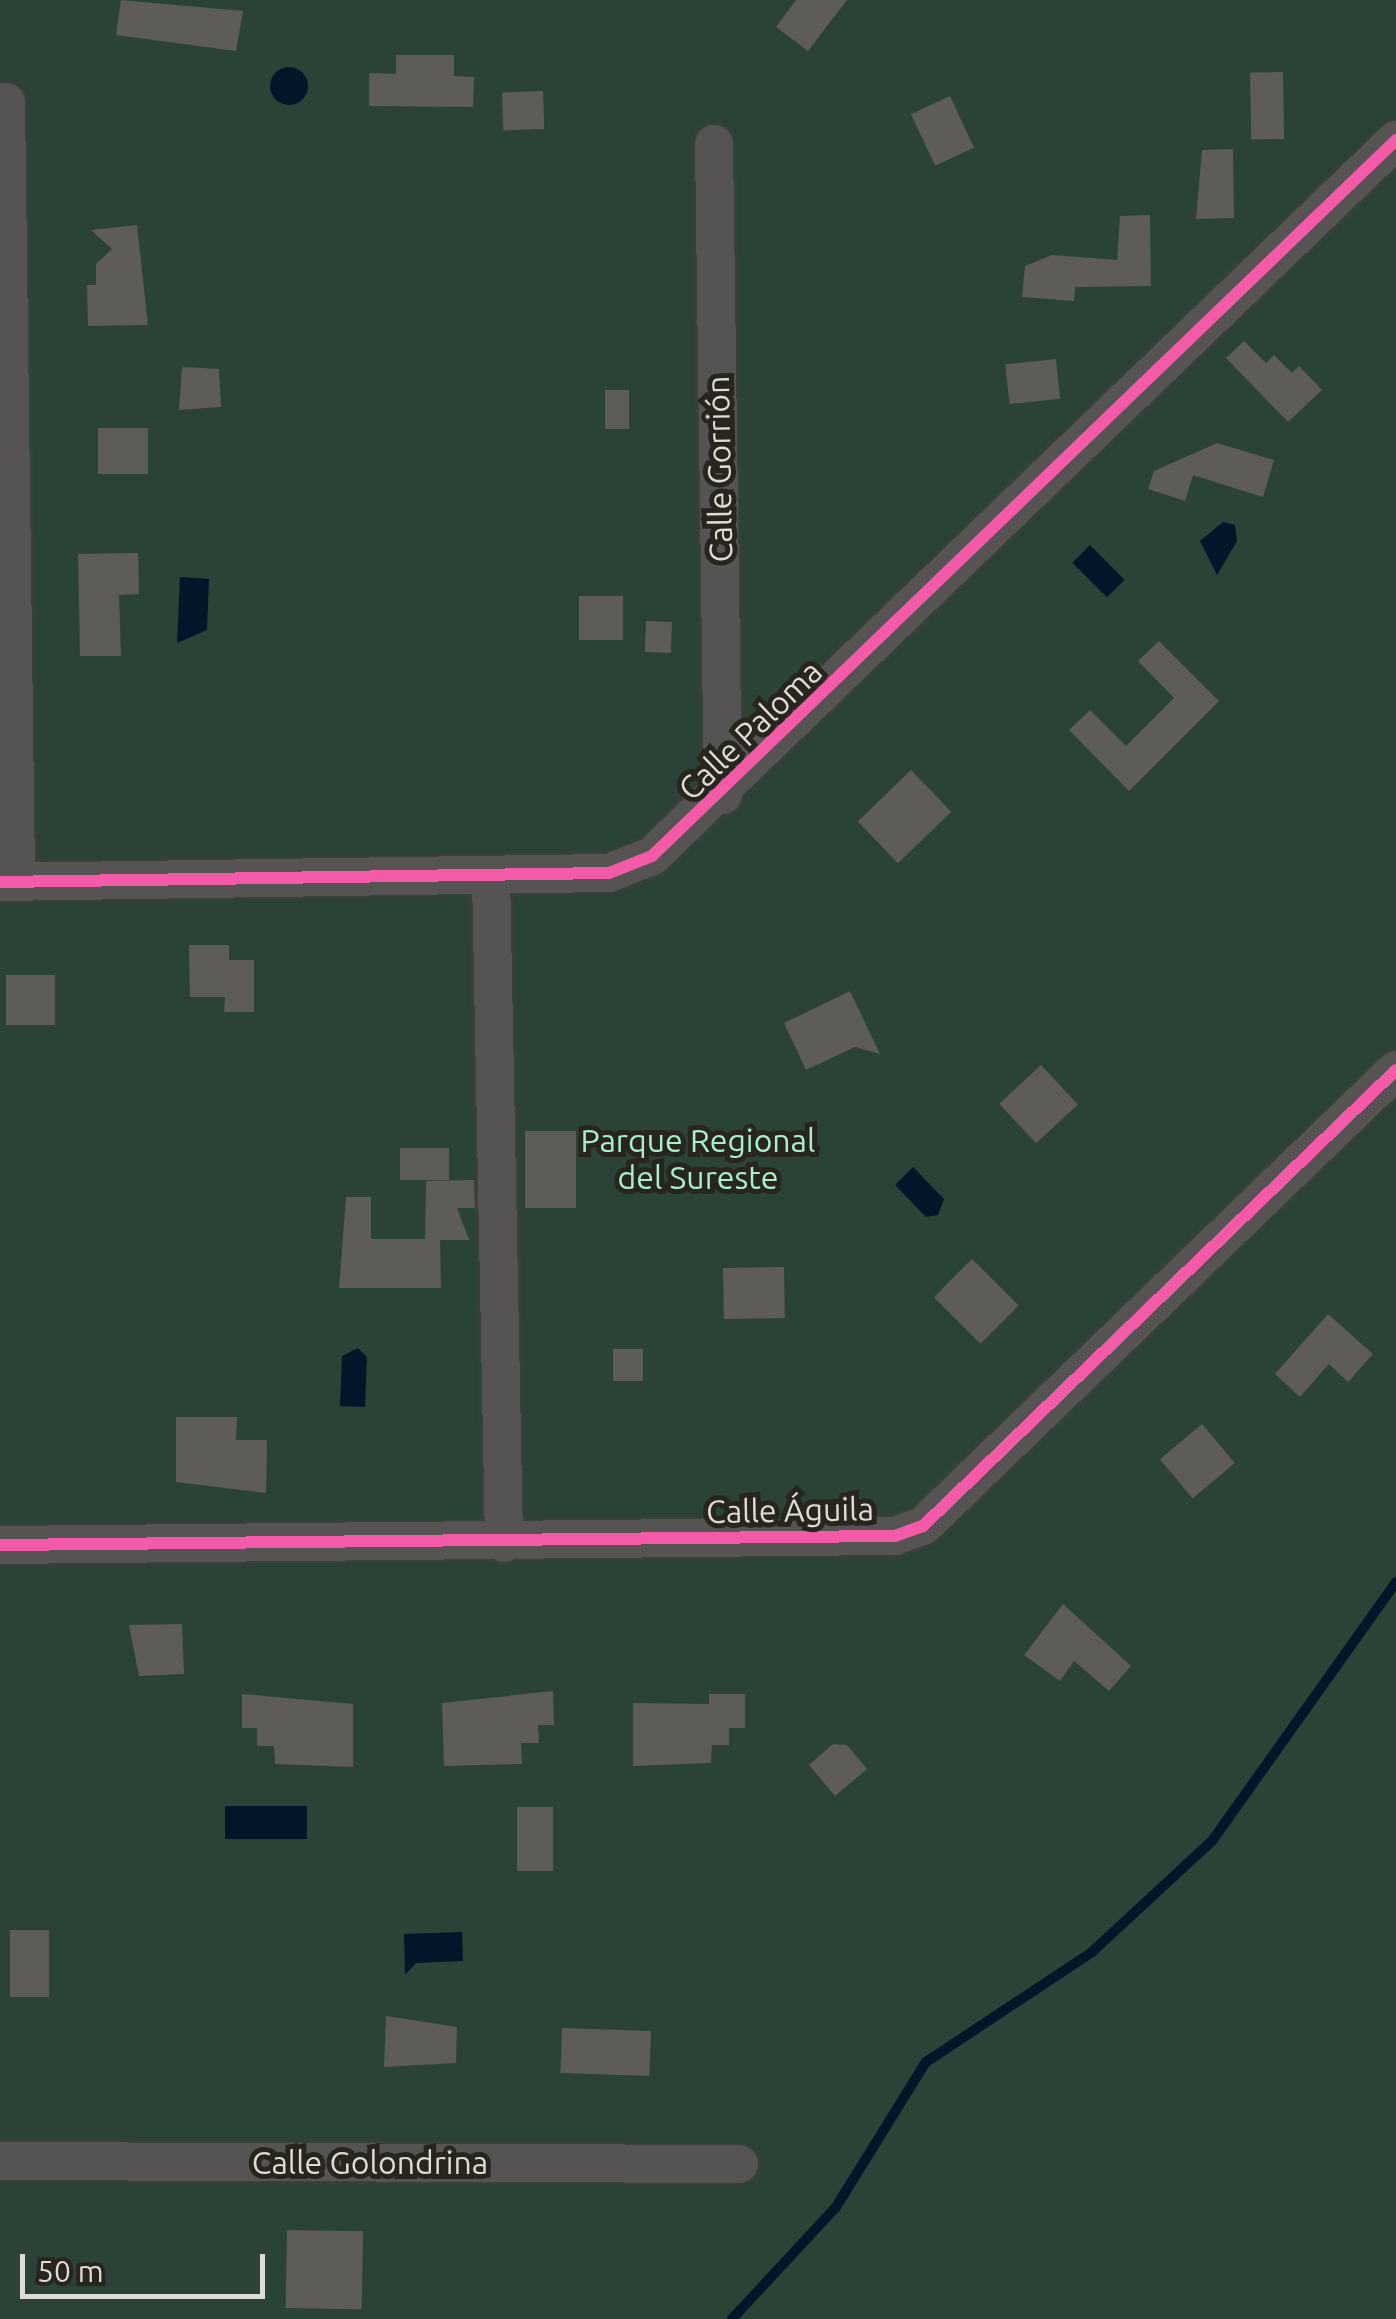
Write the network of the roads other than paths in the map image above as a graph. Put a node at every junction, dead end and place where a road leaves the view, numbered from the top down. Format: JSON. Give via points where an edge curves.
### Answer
{"nodes":[{"id":1,"x":6,"y":102,"type":"dead end"},
{"id":2,"x":1396,"y":140,"type":"edge"},
{"id":3,"x":714,"y":144,"type":"dead end"},
{"id":4,"x":724,"y":795,"type":"junction"},
{"id":5,"x":491,"y":876,"type":"junction"},
{"id":6,"x":8,"y":882,"type":"edge"},
{"id":7,"x":1396,"y":1070,"type":"edge"},
{"id":8,"x":504,"y":1543,"type":"junction"},
{"id":9,"x":0,"y":1545,"type":"edge"},
{"id":10,"x":0,"y":2162,"type":"edge"},
{"id":11,"x":739,"y":2164,"type":"dead end"}],
"edges":[{"from":1,"to":6,"type":"street"},
{"from":2,"to":4,"type":"street","name":"Calle Paloma"},
{"from":3,"to":4,"type":"street","name":"Calle Gorrión"},
{"from":4,"to":5,"type":"street","name":"Calle Paloma","via":[[631,866]]},
{"from":5,"to":6,"type":"street","name":"Calle Paloma"},
{"from":5,"to":8,"type":"street"},
{"from":7,"to":8,"type":"street","name":"Calle Águila","via":[[923,1526],[895,1536]]},
{"from":8,"to":9,"type":"street","name":"Calle Águila"},
{"from":10,"to":11,"type":"street","name":"Calle Golondrina"}]}
